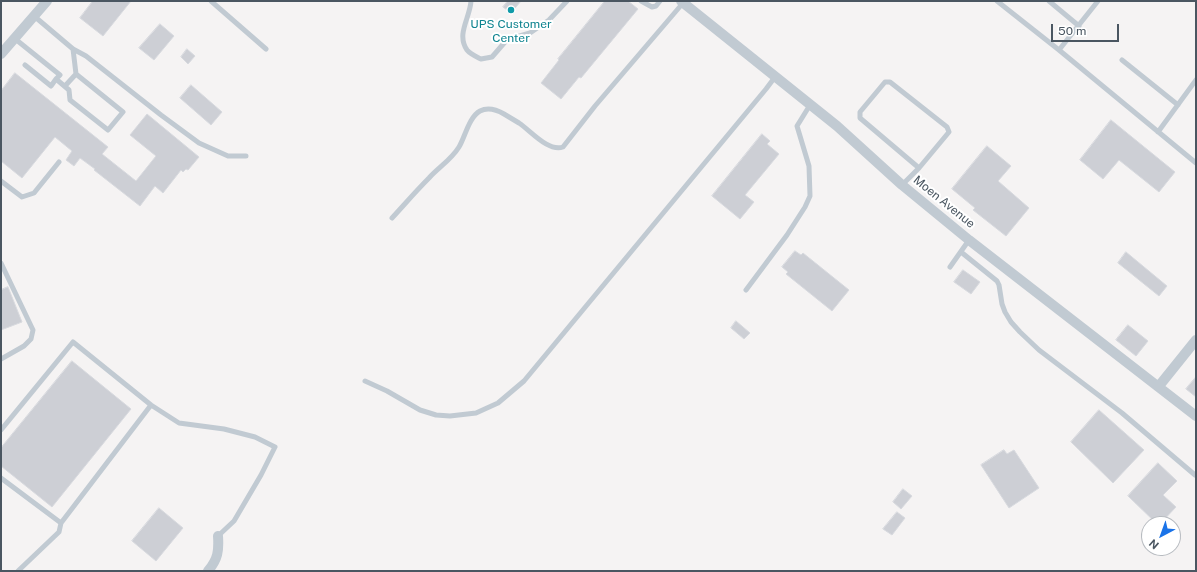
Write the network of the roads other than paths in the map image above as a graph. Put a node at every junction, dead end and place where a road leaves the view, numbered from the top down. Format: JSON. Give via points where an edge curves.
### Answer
{"nodes":[{"id":1,"x":47,"y":1,"type":"edge"},
{"id":2,"x":211,"y":1,"type":"edge"},
{"id":3,"x":471,"y":1,"type":"edge"},
{"id":4,"x":567,"y":1,"type":"edge"},
{"id":5,"x":641,"y":1,"type":"edge"},
{"id":6,"x":660,"y":1,"type":"edge"},
{"id":7,"x":997,"y":1,"type":"edge"},
{"id":8,"x":1049,"y":1,"type":"edge"},
{"id":9,"x":1098,"y":1,"type":"edge"},
{"id":10,"x":682,"y":2,"type":"edge"},
{"id":11,"x":34,"y":16,"type":"junction"},
{"id":12,"x":1079,"y":26,"type":"junction"},
{"id":13,"x":14,"y":38,"type":"junction"},
{"id":14,"x":73,"y":49,"type":"junction"},
{"id":15,"x":266,"y":49,"type":"dead end"},
{"id":16,"x":1059,"y":50,"type":"junction"},
{"id":17,"x":1,"y":54,"type":"edge"},
{"id":18,"x":1122,"y":60,"type":"dead end"},
{"id":19,"x":25,"y":65,"type":"dead end"},
{"id":20,"x":76,"y":74,"type":"junction"},
{"id":21,"x":775,"y":76,"type":"junction"},
{"id":22,"x":58,"y":77,"type":"junction"},
{"id":23,"x":1196,"y":80,"type":"edge"},
{"id":24,"x":65,"y":86,"type":"junction"},
{"id":25,"x":810,"y":104,"type":"junction"},
{"id":26,"x":1178,"y":105,"type":"junction"},
{"id":27,"x":1158,"y":132,"type":"junction"},
{"id":28,"x":246,"y":156,"type":"dead end"},
{"id":29,"x":59,"y":162,"type":"dead end"},
{"id":30,"x":1196,"y":163,"type":"edge"},
{"id":31,"x":919,"y":168,"type":"junction"},
{"id":32,"x":1,"y":180,"type":"edge"},
{"id":33,"x":902,"y":185,"type":"junction"},
{"id":34,"x":392,"y":218,"type":"dead end"},
{"id":35,"x":969,"y":240,"type":"junction"},
{"id":36,"x":961,"y":252,"type":"junction"},
{"id":37,"x":1,"y":263,"type":"edge"},
{"id":38,"x":950,"y":267,"type":"dead end"},
{"id":39,"x":746,"y":290,"type":"dead end"},
{"id":40,"x":1196,"y":340,"type":"edge"},
{"id":41,"x":1,"y":360,"type":"edge"},
{"id":42,"x":365,"y":381,"type":"dead end"},
{"id":43,"x":1159,"y":386,"type":"junction"},
{"id":44,"x":151,"y":405,"type":"junction"},
{"id":45,"x":1196,"y":416,"type":"edge"},
{"id":46,"x":1,"y":430,"type":"edge"},
{"id":47,"x":1195,"y":475,"type":"dead end"},
{"id":48,"x":1,"y":478,"type":"edge"},
{"id":49,"x":61,"y":523,"type":"junction"},
{"id":50,"x":218,"y":536,"type":"joint"},
{"id":51,"x":18,"y":571,"type":"edge"},
{"id":52,"x":208,"y":571,"type":"edge"}],
"edges":[{"from":1,"to":11,"type":"street"},
{"from":2,"to":15,"type":"lane"},
{"from":3,"to":4,"type":"lane","via":[[462,38],[468,51],[481,59],[492,57],[505,42],[530,33],[549,20]]},
{"from":5,"to":6,"type":"lane","via":[[652,7]]},
{"from":7,"to":16,"type":"lane"},
{"from":8,"to":12,"type":"lane"},
{"from":9,"to":12,"type":"lane"},
{"from":10,"to":21,"type":"street","name":"Moen Avenue"},
{"from":10,"to":34,"type":"lane","via":[[563,147],[546,144],[500,112],[480,112],[471,122],[459,147]]},
{"from":11,"to":13,"type":"street"},
{"from":11,"to":14,"type":"lane"},
{"from":12,"to":16,"type":"lane"},
{"from":13,"to":17,"type":"street"},
{"from":13,"to":22,"type":"lane"},
{"from":14,"to":20,"type":"lane"},
{"from":14,"to":28,"type":"lane","via":[[86,56],[199,142],[228,156]]},
{"from":16,"to":27,"type":"lane"},
{"from":18,"to":26,"type":"lane"},
{"from":19,"to":22,"type":"lane","via":[[51,86]]},
{"from":20,"to":24,"type":"lane"},
{"from":20,"to":24,"type":"lane","via":[[123,112],[108,130],[70,100],[69,90]]},
{"from":21,"to":25,"type":"street","name":"Moen Avenue"},
{"from":21,"to":42,"type":"lane","via":[[524,381],[498,403],[476,413],[436,415],[420,410]]},
{"from":22,"to":24,"type":"lane"},
{"from":23,"to":26,"type":"lane"},
{"from":25,"to":33,"type":"street","name":"Moen Avenue"},
{"from":25,"to":39,"type":"lane","via":[[797,126],[809,166],[810,196],[787,235]]},
{"from":26,"to":27,"type":"lane"},
{"from":27,"to":30,"type":"lane"},
{"from":29,"to":32,"type":"lane","via":[[34,193],[22,197]]},
{"from":31,"to":31,"type":"lane","via":[[949,132],[947,127],[890,82],[886,82],[860,112],[860,118]]},
{"from":31,"to":33,"type":"lane"},
{"from":33,"to":35,"type":"street","name":"Moen Avenue"},
{"from":35,"to":36,"type":"lane"},
{"from":35,"to":43,"type":"street","name":"Moen Avenue"},
{"from":36,"to":38,"type":"lane"},
{"from":36,"to":47,"type":"lane","via":[[997,281],[1005,312],[1020,332]]},
{"from":37,"to":41,"type":"lane","via":[[32,330],[31,339],[24,346]]},
{"from":40,"to":43,"type":"street"},
{"from":43,"to":45,"type":"street","name":"Moen Avenue"},
{"from":44,"to":46,"type":"lane","via":[[73,342]]},
{"from":44,"to":49,"type":"lane"},
{"from":44,"to":50,"type":"lane","via":[[179,423],[224,429],[255,437],[275,447],[234,521]]},
{"from":48,"to":49,"type":"lane"},
{"from":49,"to":51,"type":"lane","via":[[59,532]]},
{"from":50,"to":52,"type":"street","via":[[219,548],[215,563]]}]}
